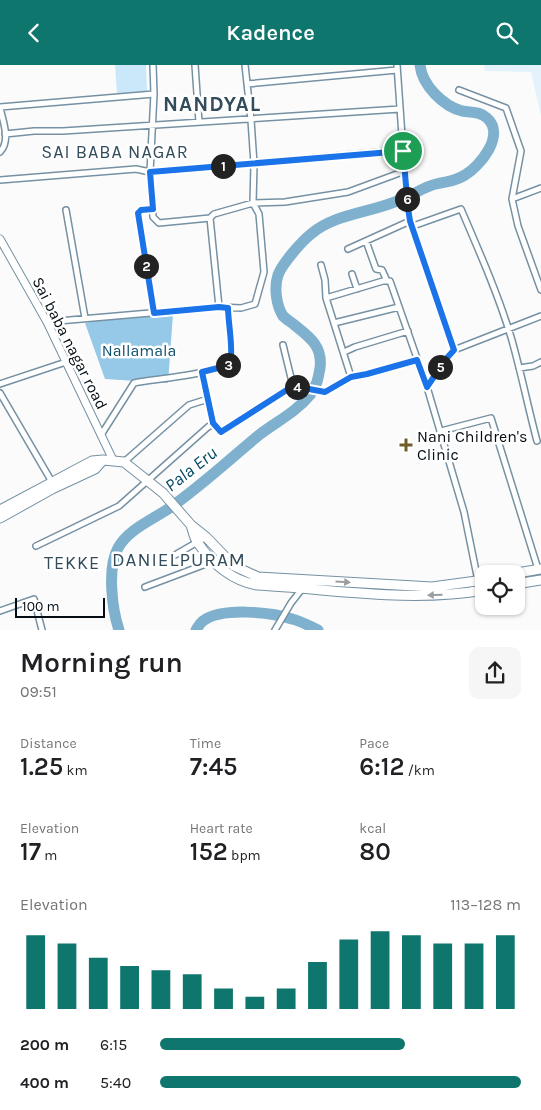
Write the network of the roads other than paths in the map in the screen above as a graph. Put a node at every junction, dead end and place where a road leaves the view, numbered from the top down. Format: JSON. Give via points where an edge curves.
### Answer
{"nodes":[{"id":1,"x":153,"y":65,"type":"edge"},
{"id":2,"x":195,"y":65,"type":"edge"},
{"id":3,"x":245,"y":65,"type":"edge"},
{"id":4,"x":397,"y":67,"type":"edge"},
{"id":5,"x":247,"y":84,"type":"junction"},
{"id":6,"x":459,"y":90,"type":"dead end"},
{"id":7,"x":154,"y":94,"type":"junction"},
{"id":8,"x":0,"y":107,"type":"edge"},
{"id":9,"x":400,"y":109,"type":"junction"},
{"id":10,"x":251,"y":120,"type":"junction"},
{"id":11,"x":199,"y":122,"type":"junction"},
{"id":12,"x":152,"y":125,"type":"junction"},
{"id":13,"x":6,"y":134,"type":"junction"},
{"id":14,"x":403,"y":151,"type":"junction"},
{"id":15,"x":0,"y":152,"type":"edge"},
{"id":16,"x":254,"y":164,"type":"junction"},
{"id":17,"x":405,"y":171,"type":"junction"},
{"id":18,"x":150,"y":172,"type":"junction"},
{"id":19,"x":0,"y":180,"type":"edge"},
{"id":20,"x":541,"y":188,"type":"edge"},
{"id":21,"x":512,"y":199,"type":"junction"},
{"id":22,"x":253,"y":203,"type":"junction"},
{"id":23,"x":153,"y":209,"type":"junction"},
{"id":24,"x":66,"y":210,"type":"dead end"},
{"id":25,"x":210,"y":218,"type":"junction"},
{"id":26,"x":412,"y":224,"type":"junction"},
{"id":27,"x":0,"y":239,"type":"edge"},
{"id":28,"x":366,"y":241,"type":"junction"},
{"id":29,"x":348,"y":249,"type":"dead end"},
{"id":30,"x":321,"y":265,"type":"dead end"},
{"id":31,"x":352,"y":274,"type":"dead end"},
{"id":32,"x":386,"y":281,"type":"junction"},
{"id":33,"x":357,"y":289,"type":"junction"},
{"id":34,"x":541,"y":290,"type":"edge"},
{"id":35,"x":326,"y":297,"type":"junction"},
{"id":36,"x":219,"y":307,"type":"junction"},
{"id":37,"x":399,"y":307,"type":"junction"},
{"id":38,"x":228,"y":308,"type":"junction"},
{"id":39,"x":154,"y":313,"type":"junction"},
{"id":40,"x":541,"y":316,"type":"edge"},
{"id":41,"x":85,"y":317,"type":"junction"},
{"id":42,"x":47,"y":322,"type":"junction"},
{"id":43,"x":334,"y":323,"type":"junction"},
{"id":44,"x":508,"y":329,"type":"junction"},
{"id":45,"x":408,"y":331,"type":"junction"},
{"id":46,"x":284,"y":345,"type":"dead end"},
{"id":47,"x":454,"y":350,"type":"junction"},
{"id":48,"x":344,"y":352,"type":"junction"},
{"id":49,"x":417,"y":360,"type":"junction"},
{"id":50,"x":541,"y":362,"type":"edge"},
{"id":51,"x":66,"y":363,"type":"junction"},
{"id":52,"x":519,"y":368,"type":"junction"},
{"id":53,"x":202,"y":372,"type":"junction"},
{"id":54,"x":351,"y":377,"type":"junction"},
{"id":55,"x":0,"y":384,"type":"edge"},
{"id":56,"x":293,"y":386,"type":"junction"},
{"id":57,"x":427,"y":387,"type":"junction"},
{"id":58,"x":0,"y":393,"type":"edge"},
{"id":59,"x":208,"y":399,"type":"junction"},
{"id":60,"x":213,"y":423,"type":"junction"},
{"id":61,"x":441,"y":431,"type":"junction"},
{"id":62,"x":101,"y":435,"type":"junction"},
{"id":63,"x":537,"y":441,"type":"dead end"},
{"id":64,"x":103,"y":459,"type":"junction"},
{"id":65,"x":113,"y":460,"type":"junction"},
{"id":66,"x":124,"y":462,"type":"junction"},
{"id":67,"x":148,"y":481,"type":"junction"},
{"id":68,"x":52,"y":482,"type":"junction"},
{"id":69,"x":0,"y":510,"type":"edge"},
{"id":70,"x":0,"y":519,"type":"edge"},
{"id":71,"x":191,"y":525,"type":"junction"},
{"id":72,"x":206,"y":537,"type":"junction"},
{"id":73,"x":197,"y":542,"type":"junction"},
{"id":74,"x":36,"y":546,"type":"dead end"},
{"id":75,"x":175,"y":555,"type":"dead end"},
{"id":76,"x":222,"y":555,"type":"junction"},
{"id":77,"x":214,"y":561,"type":"junction"},
{"id":78,"x":477,"y":565,"type":"edge"},
{"id":79,"x":540,"y":569,"type":"edge"},
{"id":80,"x":525,"y":572,"type":"edge"},
{"id":81,"x":310,"y":580,"type":"junction"},
{"id":82,"x":541,"y":580,"type":"edge"},
{"id":83,"x":475,"y":582,"type":"edge"},
{"id":84,"x":525,"y":583,"type":"edge"},
{"id":85,"x":146,"y":587,"type":"dead end"},
{"id":86,"x":303,"y":588,"type":"junction"},
{"id":87,"x":475,"y":592,"type":"edge"},
{"id":88,"x":0,"y":611,"type":"edge"},
{"id":89,"x":42,"y":630,"type":"edge"},
{"id":90,"x":275,"y":630,"type":"edge"}],
"edges":[{"from":1,"to":7,"type":"street"},
{"from":2,"to":11,"type":"street"},
{"from":3,"to":5,"type":"street"},
{"from":4,"to":5,"type":"street"},
{"from":4,"to":9,"type":"street"},
{"from":5,"to":10,"type":"street"},
{"from":6,"to":21,"type":"street","via":[[506,107],[521,151]]},
{"from":7,"to":8,"type":"street"},
{"from":7,"to":12,"type":"street"},
{"from":8,"to":13,"type":"street"},
{"from":9,"to":10,"type":"street"},
{"from":9,"to":14,"type":"street"},
{"from":10,"to":11,"type":"street"},
{"from":10,"to":16,"type":"street"},
{"from":11,"to":12,"type":"street"},
{"from":12,"to":13,"type":"street"},
{"from":12,"to":18,"type":"street"},
{"from":13,"to":15,"type":"street","via":[[5,147]]},
{"from":14,"to":16,"type":"street"},
{"from":14,"to":17,"type":"street"},
{"from":16,"to":18,"type":"street"},
{"from":16,"to":22,"type":"street"},
{"from":17,"to":22,"type":"street","via":[[348,192],[285,202]]},
{"from":17,"to":26,"type":"street"},
{"from":18,"to":19,"type":"street","via":[[136,169]]},
{"from":18,"to":23,"type":"street"},
{"from":20,"to":21,"type":"street"},
{"from":21,"to":34,"type":"street"},
{"from":22,"to":25,"type":"street"},
{"from":22,"to":38,"type":"street","via":[[258,214],[264,265],[260,290],[255,304]]},
{"from":23,"to":25,"type":"street","via":[[153,217],[159,223]]},
{"from":23,"to":39,"type":"street","via":[[138,213]]},
{"from":24,"to":41,"type":"street"},
{"from":25,"to":36,"type":"street"},
{"from":26,"to":28,"type":"street"},
{"from":26,"to":44,"type":"street","via":[[461,209]]},
{"from":26,"to":47,"type":"street"},
{"from":27,"to":42,"type":"main road","name":"Sai baba nagar road"},
{"from":28,"to":29,"type":"street"},
{"from":28,"to":32,"type":"street","via":[[376,269],[382,270]]},
{"from":30,"to":35,"type":"street"},
{"from":31,"to":33,"type":"street"},
{"from":32,"to":33,"type":"street"},
{"from":32,"to":37,"type":"street","via":[[390,281]]},
{"from":33,"to":35,"type":"street"},
{"from":35,"to":43,"type":"street"},
{"from":36,"to":38,"type":"street"},
{"from":36,"to":39,"type":"street"},
{"from":37,"to":43,"type":"street"},
{"from":37,"to":45,"type":"street"},
{"from":38,"to":53,"type":"street","via":[[232,349],[230,363]]},
{"from":39,"to":41,"type":"street"},
{"from":40,"to":44,"type":"street"},
{"from":41,"to":42,"type":"street"},
{"from":42,"to":51,"type":"main road","name":"Sai baba nagar road"},
{"from":43,"to":48,"type":"street"},
{"from":44,"to":47,"type":"street"},
{"from":44,"to":52,"type":"street"},
{"from":45,"to":48,"type":"street"},
{"from":45,"to":49,"type":"street"},
{"from":46,"to":56,"type":"street"},
{"from":47,"to":57,"type":"street"},
{"from":48,"to":54,"type":"street"},
{"from":49,"to":54,"type":"street"},
{"from":49,"to":57,"type":"street"},
{"from":50,"to":52,"type":"street"},
{"from":51,"to":55,"type":"street"},
{"from":51,"to":62,"type":"main road","name":"Sai baba nagar road"},
{"from":52,"to":63,"type":"street"},
{"from":53,"to":59,"type":"street"},
{"from":53,"to":62,"type":"street","via":[[134,383]]},
{"from":54,"to":56,"type":"street","via":[[325,392]]},
{"from":56,"to":60,"type":"street","via":[[221,432]]},
{"from":57,"to":61,"type":"street"},
{"from":58,"to":68,"type":"street"},
{"from":59,"to":60,"type":"street"},
{"from":59,"to":66,"type":"street","via":[[189,405]]},
{"from":60,"to":67,"type":"street"},
{"from":61,"to":78,"type":"street"},
{"from":61,"to":79,"type":"street","via":[[491,418]]},
{"from":62,"to":65,"type":"main road","name":"Sai baba nagar road"},
{"from":64,"to":65,"type":"highway"},
{"from":64,"to":68,"type":"highway","via":[[92,461]]},
{"from":64,"to":70,"type":"highway","via":[[95,469]]},
{"from":65,"to":66,"type":"highway"},
{"from":66,"to":67,"type":"highway"},
{"from":67,"to":71,"type":"highway"},
{"from":67,"to":74,"type":"street","via":[[119,505]]},
{"from":68,"to":69,"type":"highway"},
{"from":71,"to":72,"type":"highway"},
{"from":71,"to":73,"type":"highway"},
{"from":72,"to":73,"type":"street"},
{"from":72,"to":76,"type":"highway"},
{"from":73,"to":75,"type":"street"},
{"from":73,"to":77,"type":"highway"},
{"from":76,"to":77,"type":"street"},
{"from":76,"to":81,"type":"highway","via":[[234,566],[258,577]]},
{"from":77,"to":85,"type":"street"},
{"from":77,"to":86,"type":"highway","via":[[243,583]]},
{"from":79,"to":80,"type":"highway"},
{"from":81,"to":83,"type":"highway","one_way":true,"via":[[432,587]]},
{"from":81,"to":86,"type":"street"},
{"from":82,"to":84,"type":"highway"},
{"from":87,"to":86,"type":"highway","one_way":true,"via":[[411,596]]},
{"from":86,"to":90,"type":"street"},
{"from":88,"to":89,"type":"street","via":[[34,599]]}]}
